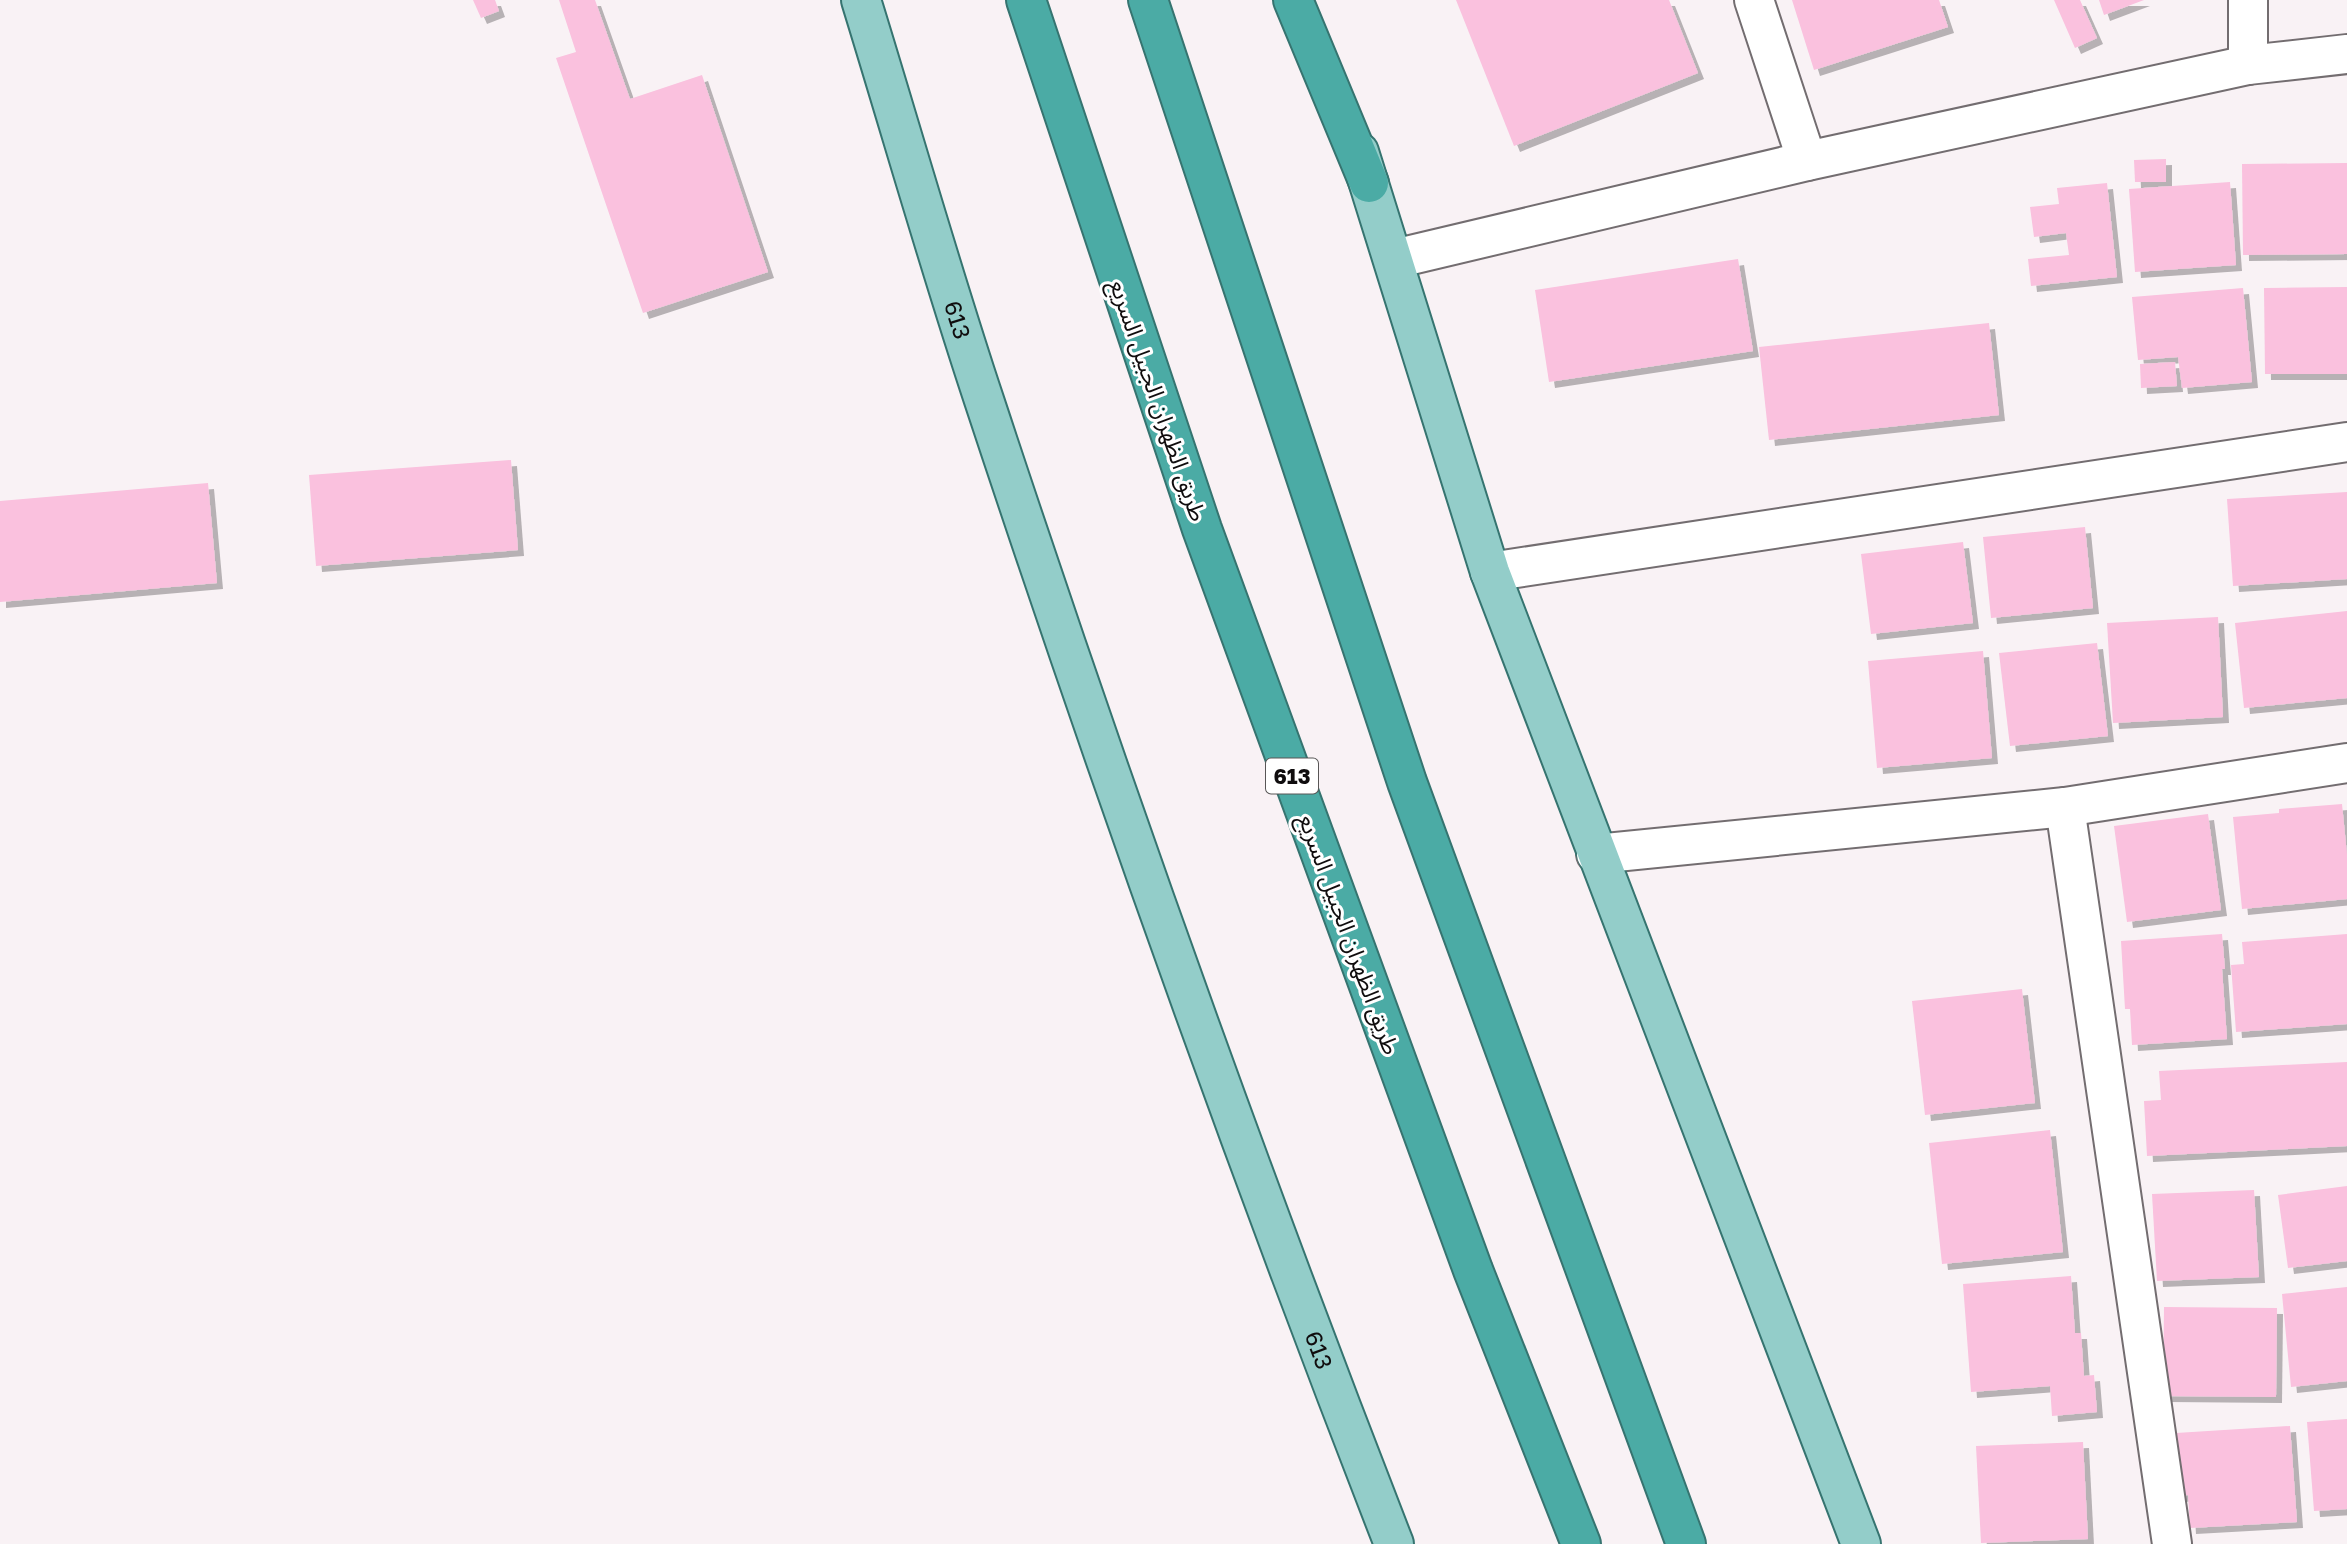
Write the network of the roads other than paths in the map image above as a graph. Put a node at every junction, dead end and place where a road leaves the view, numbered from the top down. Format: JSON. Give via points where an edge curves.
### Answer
{"nodes":[{"id":1,"x":861,"y":0,"type":"edge"},
{"id":2,"x":1026,"y":0,"type":"edge"},
{"id":3,"x":1148,"y":0,"type":"edge"},
{"id":4,"x":1293,"y":0,"type":"edge"},
{"id":5,"x":1309,"y":0,"type":"edge"},
{"id":6,"x":1754,"y":0,"type":"edge"},
{"id":7,"x":2248,"y":0,"type":"edge"},
{"id":8,"x":2347,"y":54,"type":"edge"},
{"id":9,"x":2248,"y":65,"type":"junction"},
{"id":10,"x":1807,"y":161,"type":"junction"},
{"id":11,"x":1369,"y":183,"type":"junction"},
{"id":12,"x":1394,"y":259,"type":"junction"},
{"id":13,"x":2347,"y":442,"type":"edge"},
{"id":14,"x":1490,"y":572,"type":"junction"},
{"id":15,"x":2347,"y":763,"type":"edge"},
{"id":16,"x":2065,"y":807,"type":"junction"},
{"id":17,"x":1596,"y":854,"type":"junction"},
{"id":18,"x":1394,"y":1544,"type":"edge"},
{"id":19,"x":1581,"y":1544,"type":"edge"},
{"id":20,"x":1686,"y":1544,"type":"edge"},
{"id":21,"x":1861,"y":1544,"type":"edge"},
{"id":22,"x":2172,"y":1544,"type":"edge"}],
"edges":[{"from":1,"to":18,"type":"main road","name":"613","via":[[983,398],[1168,938]]},
{"from":2,"to":19,"type":"highway","name":"طريق الظهران الجبيل السريع","number":"613","via":[[1202,529],[1473,1270]]},
{"from":3,"to":20,"type":"highway","via":[[1406,782]]},
{"from":4,"to":11,"type":"highway"},
{"from":5,"to":11,"type":"main road"},
{"from":6,"to":10,"type":"street"},
{"from":7,"to":9,"type":"street"},
{"from":8,"to":9,"type":"street"},
{"from":9,"to":10,"type":"street"},
{"from":10,"to":12,"type":"street"},
{"from":11,"to":12,"type":"main road"},
{"from":12,"to":14,"type":"main road"},
{"from":13,"to":14,"type":"street"},
{"from":14,"to":17,"type":"main road"},
{"from":15,"to":16,"type":"street"},
{"from":16,"to":17,"type":"street"},
{"from":16,"to":22,"type":"street"},
{"from":17,"to":21,"type":"main road"}]}
